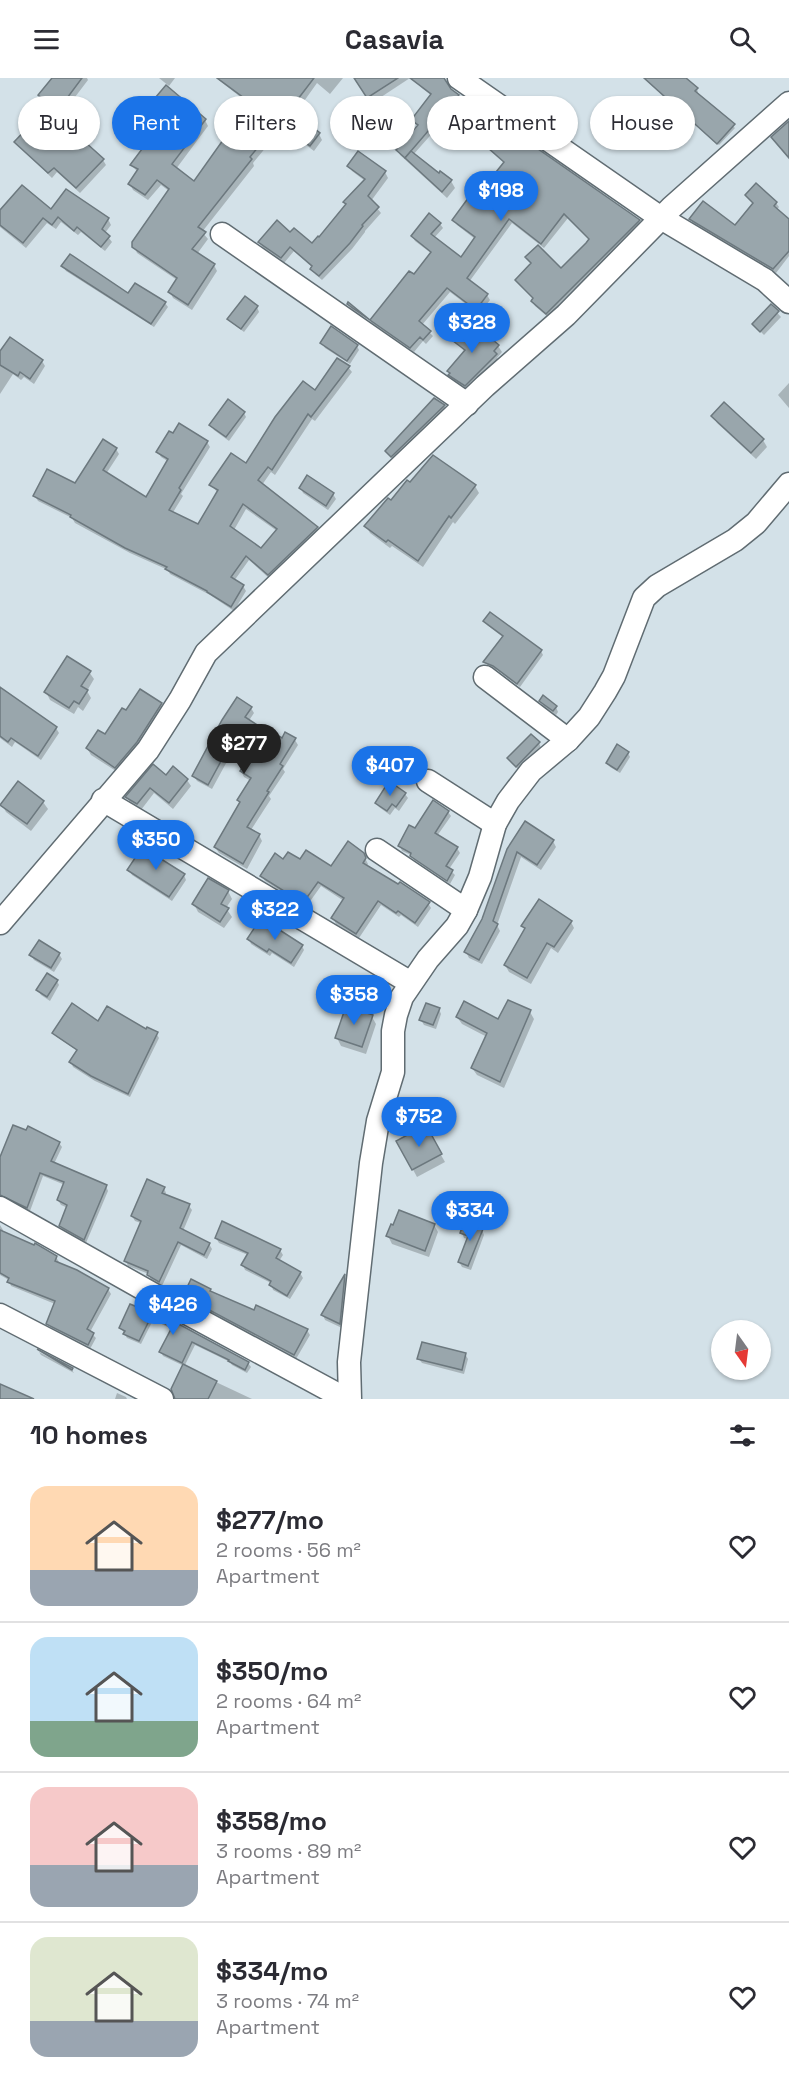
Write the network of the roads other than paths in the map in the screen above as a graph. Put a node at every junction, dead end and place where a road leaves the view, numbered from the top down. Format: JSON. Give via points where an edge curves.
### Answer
{"nodes":[{"id":1,"x":459,"y":78,"type":"edge"},
{"id":2,"x":789,"y":103,"type":"edge"},
{"id":3,"x":661,"y":218,"type":"junction"},
{"id":4,"x":222,"y":234,"type":"dead end"},
{"id":5,"x":789,"y":302,"type":"edge"},
{"id":6,"x":467,"y":404,"type":"junction"},
{"id":7,"x":789,"y":484,"type":"edge"},
{"id":8,"x":485,"y":677,"type":"dead end"},
{"id":9,"x":568,"y":740,"type":"junction"},
{"id":10,"x":428,"y":781,"type":"dead end"},
{"id":11,"x":104,"y":800,"type":"junction"},
{"id":12,"x":495,"y":824,"type":"junction"},
{"id":13,"x":377,"y":850,"type":"dead end"},
{"id":14,"x":466,"y":910,"type":"junction"},
{"id":15,"x":0,"y":923,"type":"edge"},
{"id":16,"x":411,"y":983,"type":"junction"},
{"id":17,"x":0,"y":1208,"type":"edge"},
{"id":18,"x":0,"y":1315,"type":"edge"},
{"id":19,"x":132,"y":1392,"type":"edge"},
{"id":20,"x":162,"y":1399,"type":"edge"},
{"id":21,"x":346,"y":1399,"type":"edge"},
{"id":22,"x":350,"y":1399,"type":"edge"}],
"edges":[{"from":1,"to":3,"type":"street"},
{"from":2,"to":3,"type":"street"},
{"from":3,"to":5,"type":"street","via":[[765,280]]},
{"from":3,"to":6,"type":"street","via":[[566,315]]},
{"from":4,"to":6,"type":"street"},
{"from":6,"to":11,"type":"street","via":[[206,653],[147,750]]},
{"from":7,"to":9,"type":"street","via":[[756,523],[735,540],[657,586],[644,598],[614,676],[589,717]]},
{"from":8,"to":9,"type":"street"},
{"from":9,"to":12,"type":"street","via":[[531,771]]},
{"from":10,"to":12,"type":"street"},
{"from":11,"to":15,"type":"street"},
{"from":11,"to":16,"type":"street"},
{"from":12,"to":14,"type":"street"},
{"from":13,"to":14,"type":"street"},
{"from":14,"to":16,"type":"street"},
{"from":16,"to":22,"type":"street","via":[[396,1015],[393,1072],[375,1137],[349,1362]]},
{"from":17,"to":21,"type":"street"},
{"from":18,"to":19,"type":"street"},
{"from":19,"to":20,"type":"street"}]}
